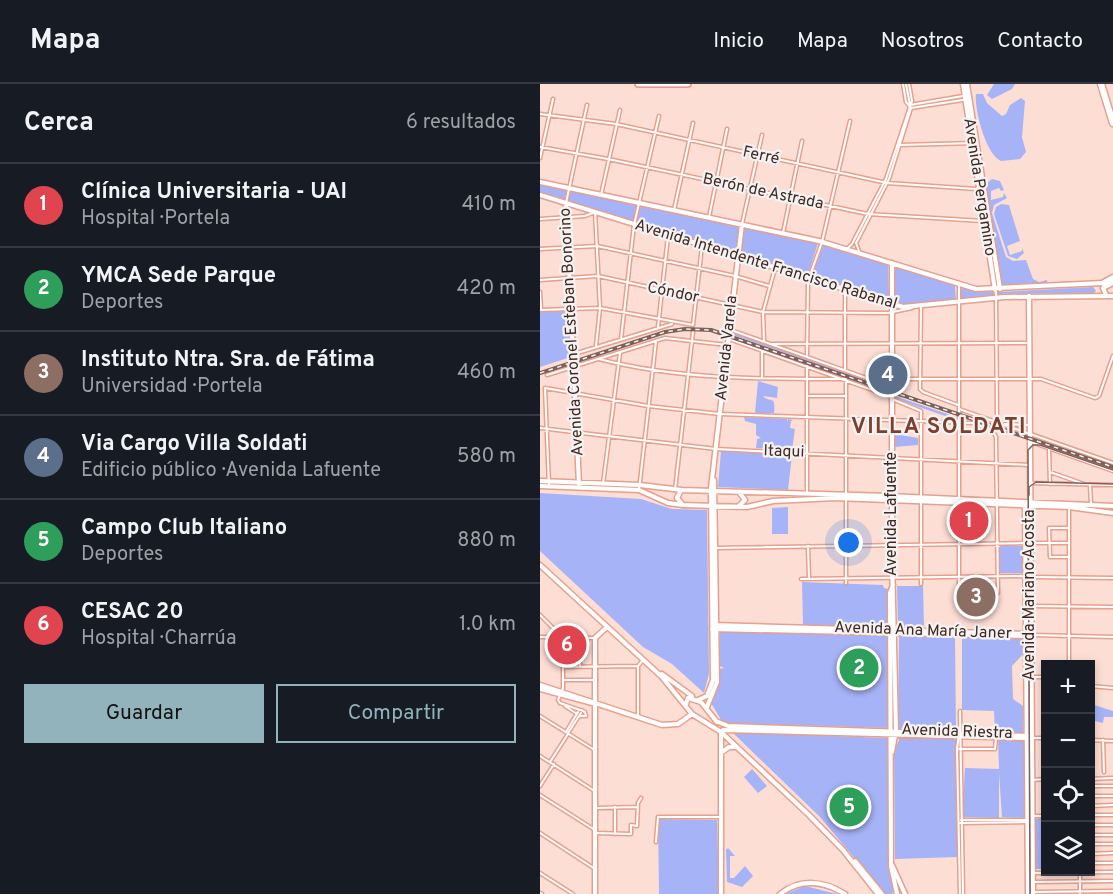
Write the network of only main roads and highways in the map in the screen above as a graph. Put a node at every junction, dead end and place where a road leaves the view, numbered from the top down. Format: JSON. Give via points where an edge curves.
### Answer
{"nodes":[{"id":1,"x":638,"y":84,"type":"edge"},
{"id":2,"x":666,"y":84,"type":"edge"},
{"id":3,"x":688,"y":84,"type":"edge"},
{"id":4,"x":965,"y":84,"type":"edge"},
{"id":5,"x":1103,"y":84,"type":"edge"},
{"id":6,"x":1113,"y":112,"type":"edge"},
{"id":7,"x":1113,"y":123,"type":"edge"},
{"id":8,"x":540,"y":182,"type":"edge"},
{"id":9,"x":540,"y":195,"type":"edge"},
{"id":10,"x":566,"y":203,"type":"junction"},
{"id":11,"x":742,"y":224,"type":"junction"},
{"id":12,"x":737,"y":257,"type":"junction"},
{"id":13,"x":892,"y":263,"type":"junction"},
{"id":14,"x":1113,"y":281,"type":"edge"},
{"id":15,"x":1104,"y":283,"type":"joint"},
{"id":16,"x":1093,"y":285,"type":"junction"},
{"id":17,"x":998,"y":290,"type":"junction"},
{"id":18,"x":1029,"y":296,"type":"junction"},
{"id":19,"x":1094,"y":296,"type":"junction"},
{"id":20,"x":1111,"y":296,"type":"edge"},
{"id":21,"x":892,"y":304,"type":"junction"},
{"id":22,"x":540,"y":481,"type":"edge"},
{"id":23,"x":550,"y":484,"type":"junction"},
{"id":24,"x":579,"y":485,"type":"junction"},
{"id":25,"x":540,"y":486,"type":"edge"},
{"id":26,"x":639,"y":488,"type":"junction"},
{"id":27,"x":682,"y":490,"type":"junction"},
{"id":28,"x":713,"y":491,"type":"junction"},
{"id":29,"x":738,"y":492,"type":"junction"},
{"id":30,"x":846,"y":496,"type":"junction"},
{"id":31,"x":892,"y":498,"type":"junction"},
{"id":32,"x":1027,"y":504,"type":"junction"},
{"id":33,"x":682,"y":505,"type":"junction"},
{"id":34,"x":1069,"y":505,"type":"junction"},
{"id":35,"x":713,"y":506,"type":"junction"},
{"id":36,"x":739,"y":507,"type":"junction"},
{"id":37,"x":1113,"y":508,"type":"edge"},
{"id":38,"x":540,"y":564,"type":"edge"},
{"id":39,"x":1028,"y":576,"type":"junction"},
{"id":40,"x":607,"y":626,"type":"junction"},
{"id":41,"x":715,"y":627,"type":"junction"},
{"id":42,"x":893,"y":632,"type":"junction"},
{"id":43,"x":1027,"y":635,"type":"junction"},
{"id":44,"x":540,"y":687,"type":"edge"},
{"id":45,"x":696,"y":699,"type":"junction"},
{"id":46,"x":596,"y":704,"type":"junction"},
{"id":47,"x":687,"y":708,"type":"junction"},
{"id":48,"x":707,"y":709,"type":"junction"},
{"id":49,"x":694,"y":715,"type":"junction"},
{"id":50,"x":716,"y":721,"type":"junction"},
{"id":51,"x":761,"y":730,"type":"junction"},
{"id":52,"x":722,"y":731,"type":"junction"},
{"id":53,"x":893,"y":732,"type":"junction"},
{"id":54,"x":728,"y":733,"type":"junction"},
{"id":55,"x":1028,"y":737,"type":"junction"},
{"id":56,"x":738,"y":748,"type":"junction"},
{"id":57,"x":722,"y":753,"type":"junction"},
{"id":58,"x":891,"y":861,"type":"junction"},
{"id":59,"x":1031,"y":893,"type":"edge"},
{"id":60,"x":595,"y":894,"type":"edge"},
{"id":61,"x":721,"y":894,"type":"edge"},
{"id":62,"x":780,"y":894,"type":"edge"},
{"id":63,"x":845,"y":894,"type":"edge"},
{"id":64,"x":880,"y":894,"type":"edge"},
{"id":65,"x":897,"y":894,"type":"edge"},
{"id":66,"x":905,"y":894,"type":"edge"}],
"edges":[{"from":1,"to":2,"type":"main road"},
{"from":2,"to":3,"type":"main road"},
{"from":4,"to":17,"type":"main road","name":"Avenida Pergamino"},
{"from":5,"to":6,"type":"highway"},
{"from":5,"to":7,"type":"highway"},
{"from":8,"to":11,"type":"main road","name":"Avenida Intendente Francisco Rabanal"},
{"from":9,"to":10,"type":"main road","name":"Avenida Intendente Francisco Rabanal"},
{"from":10,"to":12,"type":"main road","name":"Avenida Intendente Francisco Rabanal"},
{"from":10,"to":24,"type":"main road","name":"Avenida Coronel Esteban Bonorino"},
{"from":11,"to":12,"type":"main road","name":"Avenida Varela"},
{"from":11,"to":13,"type":"main road","name":"Avenida Intendente Francisco Rabanal"},
{"from":12,"to":21,"type":"main road","name":"Avenida Intendente Francisco Rabanal"},
{"from":12,"to":28,"type":"main road","name":"Avenida Varela"},
{"from":13,"to":17,"type":"main road","name":"Avenida Intendente Francisco Rabanal","via":[[959,285]]},
{"from":13,"to":21,"type":"main road","name":"Avenida Lafuente"},
{"from":14,"to":15,"type":"highway"},
{"from":14,"to":20,"type":"main road","via":[[1102,289]]},
{"from":15,"to":16,"type":"main road","name":"Avenida Intendente Francisco Rabanal"},
{"from":16,"to":17,"type":"main road","name":"Avenida Intendente Francisco Rabanal"},
{"from":16,"to":19,"type":"main road","via":[[1098,291]]},
{"from":18,"to":19,"type":"main road","name":"Avenida Intendente Francisco Rabanal"},
{"from":18,"to":21,"type":"main road","name":"Avenida Intendente Francisco Rabanal","via":[[912,308]]},
{"from":18,"to":32,"type":"main road","name":"Avenida Mariano Acosta"},
{"from":19,"to":20,"type":"main road","name":"Avenida Intendente Francisco Rabanal"},
{"from":21,"to":31,"type":"main road","name":"Avenida Lafuente"},
{"from":22,"to":23,"type":"main road"},
{"from":23,"to":24,"type":"main road"},
{"from":23,"to":25,"type":"main road"},
{"from":24,"to":26,"type":"main road"},
{"from":24,"to":26,"type":"main road"},
{"from":26,"to":27,"type":"main road"},
{"from":26,"to":33,"type":"main road","via":[[668,503]]},
{"from":27,"to":28,"type":"main road"},
{"from":27,"to":33,"type":"main road","via":[[677,498]]},
{"from":28,"to":29,"type":"main road"},
{"from":28,"to":35,"type":"main road","name":"Avenida Varela"},
{"from":29,"to":30,"type":"main road"},
{"from":29,"to":36,"type":"main road","via":[[745,500]]},
{"from":30,"to":31,"type":"main road"},
{"from":30,"to":36,"type":"main road"},
{"from":31,"to":32,"type":"main road"},
{"from":31,"to":42,"type":"main road","name":"Avenida Lafuente"},
{"from":32,"to":34,"type":"main road"},
{"from":32,"to":39,"type":"main road","name":"Avenida Mariano Acosta"},
{"from":33,"to":35,"type":"main road"},
{"from":34,"to":37,"type":"main road"},
{"from":34,"to":37,"type":"main road","via":[[1106,512]]},
{"from":35,"to":36,"type":"main road"},
{"from":35,"to":41,"type":"main road","name":"Avenida Varela"},
{"from":38,"to":40,"type":"main road"},
{"from":39,"to":43,"type":"main road","name":"Avenida Mariano Acosta"},
{"from":39,"to":43,"type":"main road","name":"Avenida Mariano Acosta"},
{"from":40,"to":45,"type":"main road"},
{"from":40,"to":46,"type":"main road","via":[[595,638]]},
{"from":40,"to":47,"type":"main road","via":[[670,686]]},
{"from":41,"to":42,"type":"main road","name":"Avenida Ana María Janer"},
{"from":41,"to":45,"type":"main road","name":"Avenida Varela","via":[[712,687],[705,698]]},
{"from":41,"to":48,"type":"main road","name":"Avenida Varela","via":[[717,682]]},
{"from":42,"to":43,"type":"main road","name":"Avenida Ana María Janer"},
{"from":42,"to":53,"type":"main road","name":"Avenida Lafuente"},
{"from":43,"to":55,"type":"main road","name":"Avenida Mariano Acosta"},
{"from":43,"to":55,"type":"main road","name":"Avenida Mariano Acosta"},
{"from":44,"to":46,"type":"main road"},
{"from":45,"to":47,"type":"main road","name":"Avenida Varela","via":[[686,700]]},
{"from":45,"to":48,"type":"main road"},
{"from":46,"to":49,"type":"main road","via":[[662,725],[674,725]]},
{"from":46,"to":60,"type":"main road"},
{"from":47,"to":49,"type":"main road"},
{"from":48,"to":49,"type":"main road","via":[[705,717]]},
{"from":48,"to":50,"type":"main road"},
{"from":49,"to":52,"type":"main road"},
{"from":50,"to":51,"type":"main road","name":"Avenida Riestra"},
{"from":50,"to":52,"type":"main road"},
{"from":51,"to":53,"type":"main road","name":"Avenida Riestra"},
{"from":51,"to":54,"type":"main road","name":"Avenida Riestra"},
{"from":52,"to":54,"type":"main road","name":"Avenida Riestra"},
{"from":52,"to":56,"type":"main road"},
{"from":52,"to":57,"type":"main road"},
{"from":53,"to":55,"type":"main road","name":"Avenida Riestra"},
{"from":53,"to":58,"type":"main road","name":"Avenida Lafuente"},
{"from":54,"to":64,"type":"main road","via":[[844,848]]},
{"from":55,"to":59,"type":"main road","name":"Avenida Mariano Acosta"},
{"from":55,"to":59,"type":"main road","name":"Avenida Mariano Acosta","via":[[1032,780]]},
{"from":56,"to":57,"type":"main road","via":[[729,747]]},
{"from":56,"to":64,"type":"main road","via":[[836,843]]},
{"from":57,"to":61,"type":"main road"},
{"from":58,"to":65,"type":"main road","name":"Avenida Lafuente"},
{"from":58,"to":66,"type":"main road","name":"Avenida Lafuente"},
{"from":62,"to":63,"type":"main road","via":[[796,884],[809,882]]}]}
